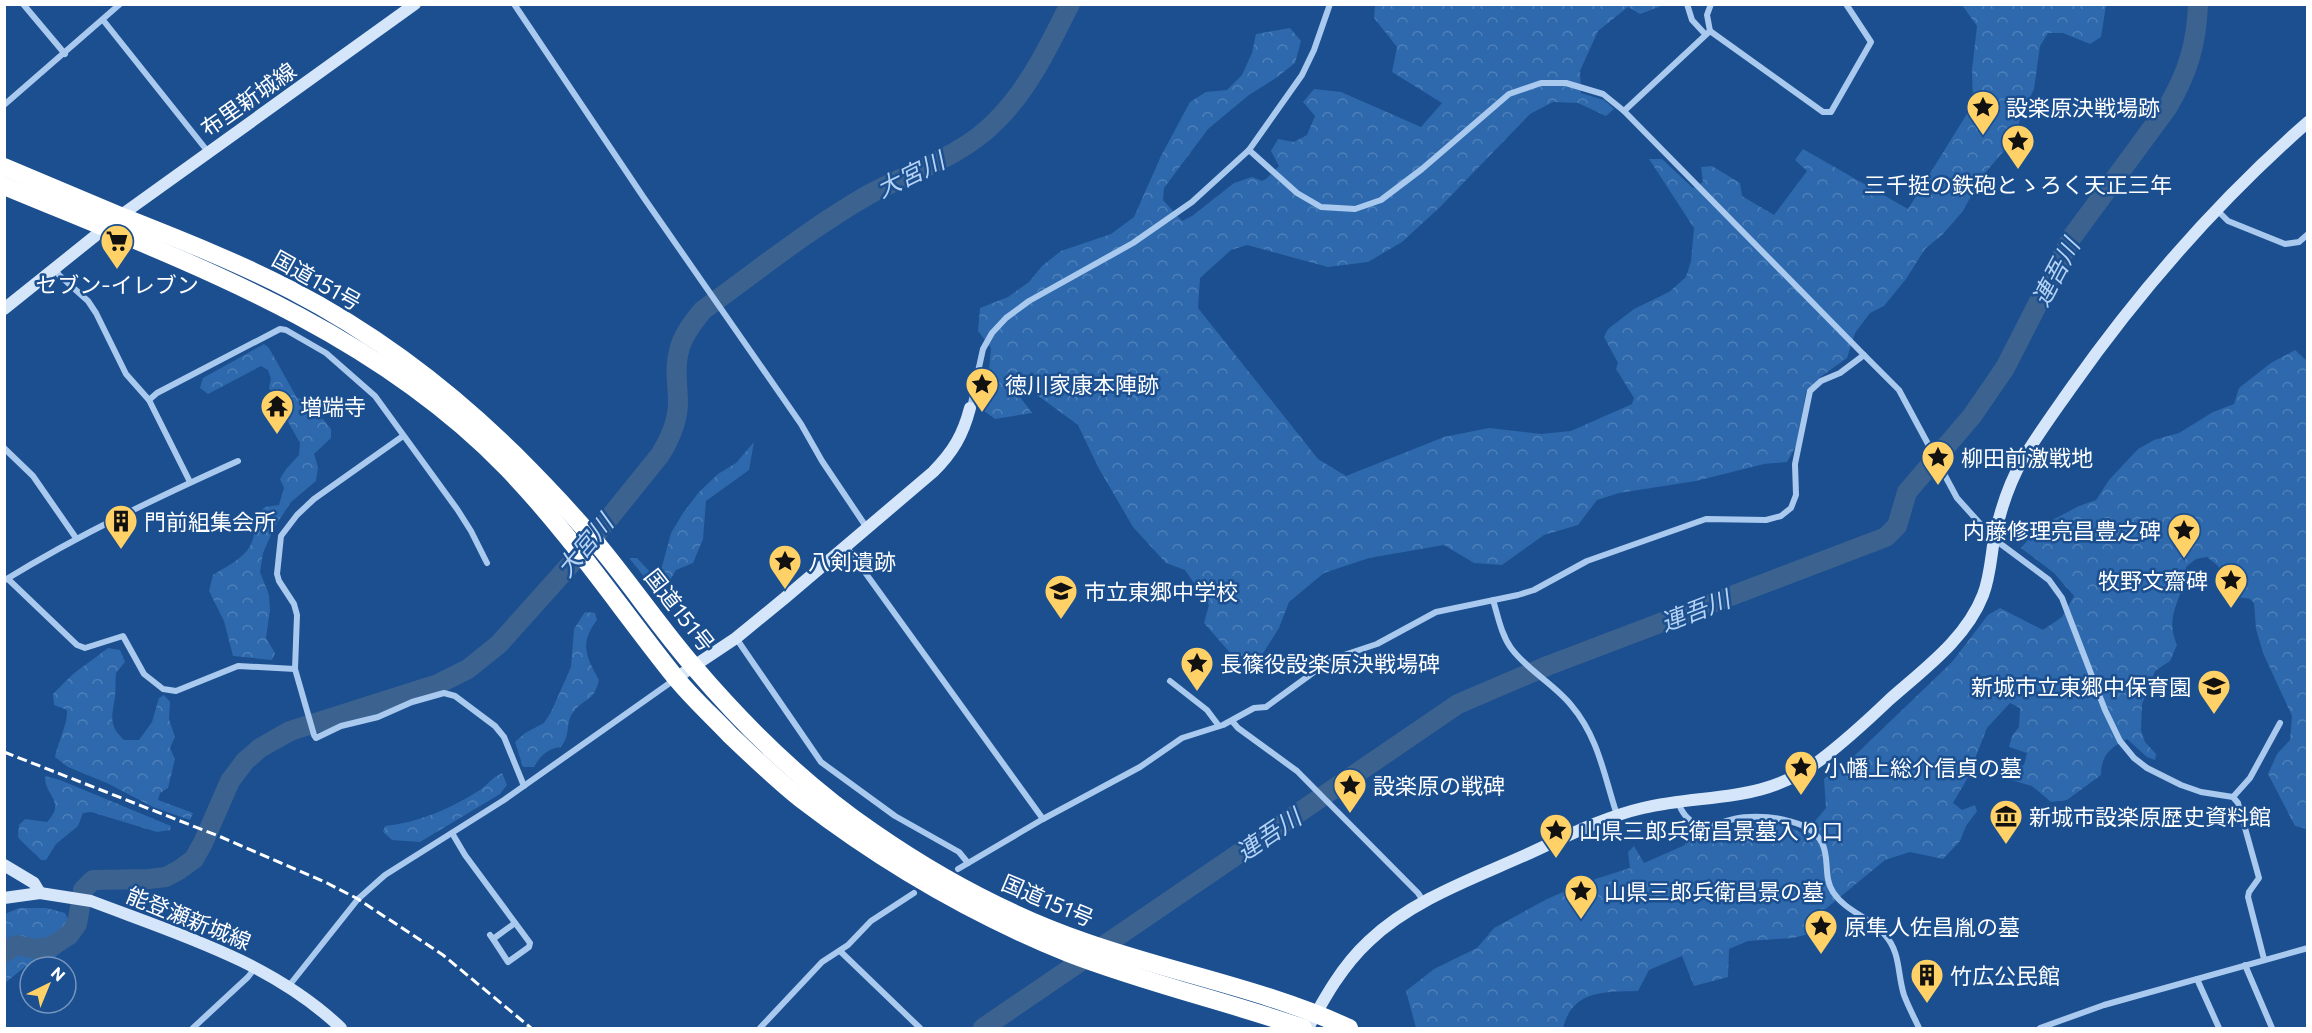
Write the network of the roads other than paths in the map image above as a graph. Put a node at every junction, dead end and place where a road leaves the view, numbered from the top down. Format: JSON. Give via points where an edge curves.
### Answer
{"nodes":[{"id":1,"x":24,"y":4,"type":"edge"},
{"id":2,"x":120,"y":4,"type":"edge"},
{"id":3,"x":416,"y":4,"type":"edge"},
{"id":4,"x":514,"y":4,"type":"edge"},
{"id":5,"x":1330,"y":4,"type":"edge"},
{"id":6,"x":1687,"y":4,"type":"edge"},
{"id":7,"x":1711,"y":4,"type":"edge"},
{"id":8,"x":1846,"y":4,"type":"edge"},
{"id":9,"x":103,"y":21,"type":"junction"},
{"id":10,"x":1707,"y":32,"type":"junction"},
{"id":11,"x":65,"y":54,"type":"junction"},
{"id":12,"x":4,"y":105,"type":"edge"},
{"id":13,"x":1624,"y":111,"type":"junction"},
{"id":14,"x":2307,"y":122,"type":"edge"},
{"id":15,"x":1249,"y":150,"type":"junction"},
{"id":16,"x":208,"y":153,"type":"junction"},
{"id":17,"x":4,"y":167,"type":"edge"},
{"id":18,"x":4,"y":186,"type":"edge"},
{"id":19,"x":2217,"y":209,"type":"junction"},
{"id":20,"x":113,"y":221,"type":"junction"},
{"id":21,"x":2307,"y":234,"type":"edge"},
{"id":22,"x":55,"y":268,"type":"junction"},
{"id":23,"x":4,"y":309,"type":"edge"},
{"id":24,"x":1864,"y":355,"type":"junction"},
{"id":25,"x":149,"y":400,"type":"junction"},
{"id":26,"x":970,"y":408,"type":"joint"},
{"id":27,"x":403,"y":436,"type":"junction"},
{"id":28,"x":4,"y":448,"type":"edge"},
{"id":29,"x":238,"y":460,"type":"dead end"},
{"id":30,"x":190,"y":482,"type":"junction"},
{"id":31,"x":867,"y":528,"type":"junction"},
{"id":32,"x":574,"y":531,"type":"junction"},
{"id":33,"x":76,"y":538,"type":"junction"},
{"id":34,"x":1994,"y":539,"type":"junction"},
{"id":35,"x":846,"y":545,"type":"junction"},
{"id":36,"x":487,"y":563,"type":"dead end"},
{"id":37,"x":6,"y":580,"type":"edge"},
{"id":38,"x":1493,"y":600,"type":"junction"},
{"id":39,"x":736,"y":638,"type":"junction"},
{"id":40,"x":693,"y":666,"type":"junction"},
{"id":41,"x":295,"y":669,"type":"junction"},
{"id":42,"x":676,"y":678,"type":"junction"},
{"id":43,"x":1170,"y":681,"type":"dead end"},
{"id":44,"x":1232,"y":721,"type":"junction"},
{"id":45,"x":2280,"y":723,"type":"dead end"},
{"id":46,"x":1219,"y":726,"type":"junction"},
{"id":47,"x":524,"y":786,"type":"junction"},
{"id":48,"x":2233,"y":797,"type":"junction"},
{"id":49,"x":1678,"y":802,"type":"junction"},
{"id":50,"x":1617,"y":815,"type":"junction"},
{"id":51,"x":1043,"y":819,"type":"junction"},
{"id":52,"x":452,"y":833,"type":"junction"},
{"id":53,"x":969,"y":863,"type":"junction"},
{"id":54,"x":4,"y":865,"type":"edge"},
{"id":55,"x":958,"y":869,"type":"dead end"},
{"id":56,"x":40,"y":893,"type":"junction"},
{"id":57,"x":914,"y":893,"type":"dead end"},
{"id":58,"x":4,"y":898,"type":"edge"},
{"id":59,"x":1424,"y":902,"type":"junction"},
{"id":60,"x":515,"y":923,"type":"junction"},
{"id":61,"x":1077,"y":948,"type":"junction"},
{"id":62,"x":2307,"y":948,"type":"edge"},
{"id":63,"x":840,"y":951,"type":"junction"},
{"id":64,"x":2264,"y":960,"type":"junction"},
{"id":65,"x":2246,"y":965,"type":"junction"},
{"id":66,"x":255,"y":967,"type":"junction"},
{"id":67,"x":2197,"y":979,"type":"junction"},
{"id":68,"x":288,"y":987,"type":"junction"},
{"id":69,"x":1312,"y":1021,"type":"edge"},
{"id":70,"x":193,"y":1029,"type":"edge"},
{"id":71,"x":341,"y":1029,"type":"edge"},
{"id":72,"x":760,"y":1029,"type":"edge"},
{"id":73,"x":920,"y":1029,"type":"edge"},
{"id":74,"x":1303,"y":1029,"type":"edge"},
{"id":75,"x":1350,"y":1029,"type":"edge"},
{"id":76,"x":1919,"y":1029,"type":"edge"},
{"id":77,"x":2040,"y":1029,"type":"edge"},
{"id":78,"x":2219,"y":1029,"type":"edge"},
{"id":79,"x":2272,"y":1029,"type":"edge"}],
"edges":[{"from":1,"to":11,"type":"street"},
{"from":2,"to":9,"type":"street"},
{"from":3,"to":16,"type":"street","name":"布里新城線"},
{"from":4,"to":31,"type":"street","via":[[801,424]]},
{"from":5,"to":15,"type":"street","via":[[1302,75]]},
{"from":6,"to":10,"type":"street","via":[[1692,20]]},
{"from":7,"to":10,"type":"street"},
{"from":8,"to":10,"type":"street","via":[[1871,42],[1831,112],[1823,112]]},
{"from":9,"to":11,"type":"street"},
{"from":9,"to":16,"type":"street"},
{"from":10,"to":13,"type":"street"},
{"from":11,"to":12,"type":"street"},
{"from":13,"to":15,"type":"street","via":[[1603,94],[1566,83],[1541,83],[1509,94],[1381,200],[1355,209],[1321,207],[1297,193]]},
{"from":13,"to":24,"type":"street"},
{"from":14,"to":19,"type":"street"},
{"from":15,"to":26,"type":"street","via":[[1192,202],[1133,243],[1029,300],[1006,318],[983,349]]},
{"from":16,"to":20,"type":"street","name":"布里新城線"},
{"from":17,"to":20,"type":"highway","name":"国道151号"},
{"from":18,"to":20,"type":"highway","name":"国道151号"},
{"from":19,"to":21,"type":"street","via":[[2228,221],[2285,244],[2299,242]]},
{"from":19,"to":34,"type":"street","via":[[2115,327],[2030,448],[2014,474]]},
{"from":20,"to":22,"type":"street","name":"布里新城線"},
{"from":20,"to":32,"type":"highway","name":"国道151号","via":[[143,241],[355,346],[448,416]]},
{"from":22,"to":23,"type":"street","name":"布里新城線"},
{"from":22,"to":25,"type":"street","via":[[88,301],[126,374]]},
{"from":24,"to":34,"type":"street","via":[[1899,390],[1957,498]]},
{"from":24,"to":38,"type":"street","via":[[1810,392],[1795,464],[1796,495],[1791,508],[1781,516],[1767,520],[1706,519],[1587,561],[1534,590]]},
{"from":25,"to":27,"type":"street","via":[[286,330],[326,353],[363,384]]},
{"from":25,"to":30,"type":"street"},
{"from":26,"to":31,"type":"street","via":[[964,431],[948,457]]},
{"from":27,"to":36,"type":"street","via":[[462,516]]},
{"from":27,"to":41,"type":"street","via":[[314,499],[281,536],[277,574],[297,615]]},
{"from":28,"to":33,"type":"street","via":[[33,477]]},
{"from":29,"to":30,"type":"street"},
{"from":30,"to":33,"type":"street"},
{"from":31,"to":35,"type":"street"},
{"from":32,"to":40,"type":"highway","name":"国道151号","via":[[602,549]]},
{"from":32,"to":42,"type":"highway","name":"国道151号","via":[[588,564]]},
{"from":33,"to":37,"type":"street"},
{"from":34,"to":48,"type":"street","via":[[2054,585],[2105,710],[2134,759],[2181,785]]},
{"from":34,"to":49,"type":"street","via":[[1984,593],[1958,636],[1818,762],[1772,787],[1743,795]]},
{"from":35,"to":39,"type":"street"},
{"from":35,"to":51,"type":"street"},
{"from":37,"to":41,"type":"street","via":[[77,645],[85,648],[123,636],[144,674],[163,689],[176,691],[238,666]]},
{"from":38,"to":44,"type":"street","via":[[1436,612],[1377,644],[1325,664],[1276,702],[1245,712]]},
{"from":38,"to":50,"type":"street","via":[[1511,648],[1571,705],[1592,737]]},
{"from":39,"to":40,"type":"street"},
{"from":39,"to":53,"type":"street","via":[[821,762],[895,816],[959,852]]},
{"from":40,"to":42,"type":"street"},
{"from":40,"to":61,"type":"highway","name":"国道151号","via":[[790,765],[872,832],[915,861]]},
{"from":41,"to":47,"type":"street","via":[[316,738],[341,726],[444,693],[455,696],[495,726],[504,737]]},
{"from":42,"to":47,"type":"street"},
{"from":42,"to":61,"type":"highway","name":"国道151号","via":[[776,778],[864,844],[956,901]]},
{"from":43,"to":46,"type":"street","via":[[1207,710]]},
{"from":44,"to":46,"type":"street"},
{"from":44,"to":59,"type":"street","via":[[1330,802]]},
{"from":45,"to":48,"type":"street","via":[[2250,778]]},
{"from":46,"to":51,"type":"street","via":[[1182,738],[1140,767]]},
{"from":47,"to":52,"type":"street"},
{"from":48,"to":64,"type":"street","via":[[2259,878],[2248,897]]},
{"from":49,"to":50,"type":"street"},
{"from":49,"to":76,"type":"street","via":[[1687,818],[1704,828],[1750,816],[1799,824],[1812,831],[1822,841],[1832,891],[1885,934],[1894,947],[1904,995]]},
{"from":50,"to":59,"type":"street"},
{"from":51,"to":53,"type":"street"},
{"from":52,"to":60,"type":"street"},
{"from":52,"to":68,"type":"street","via":[[385,875],[358,899]]},
{"from":53,"to":55,"type":"street"},
{"from":54,"to":56,"type":"street","via":[[34,883]]},
{"from":56,"to":58,"type":"street","name":"能登瀬新城線"},
{"from":56,"to":66,"type":"street","name":"能登瀬新城線","via":[[91,901],[196,940]]},
{"from":57,"to":63,"type":"street","via":[[871,921]]},
{"from":59,"to":69,"type":"street","via":[[1406,911],[1367,943],[1337,977]]},
{"from":60,"to":60,"type":"street","via":[[530,943],[508,962],[492,937]]},
{"from":61,"to":69,"type":"highway","name":"国道151号","via":[[1123,954],[1224,983]]},
{"from":61,"to":74,"type":"highway","name":"国道151号","via":[[1108,967]]},
{"from":62,"to":64,"type":"street"},
{"from":63,"to":72,"type":"street","via":[[814,969]]},
{"from":63,"to":73,"type":"street"},
{"from":64,"to":65,"type":"street"},
{"from":65,"to":67,"type":"street"},
{"from":65,"to":79,"type":"street"},
{"from":66,"to":68,"type":"street","name":"能登瀬新城線"},
{"from":66,"to":70,"type":"street"},
{"from":67,"to":77,"type":"street","via":[[2104,1005]]},
{"from":67,"to":78,"type":"street"},
{"from":68,"to":71,"type":"street","name":"能登瀬新城線"},
{"from":69,"to":75,"type":"highway","name":"国道151号"}]}
